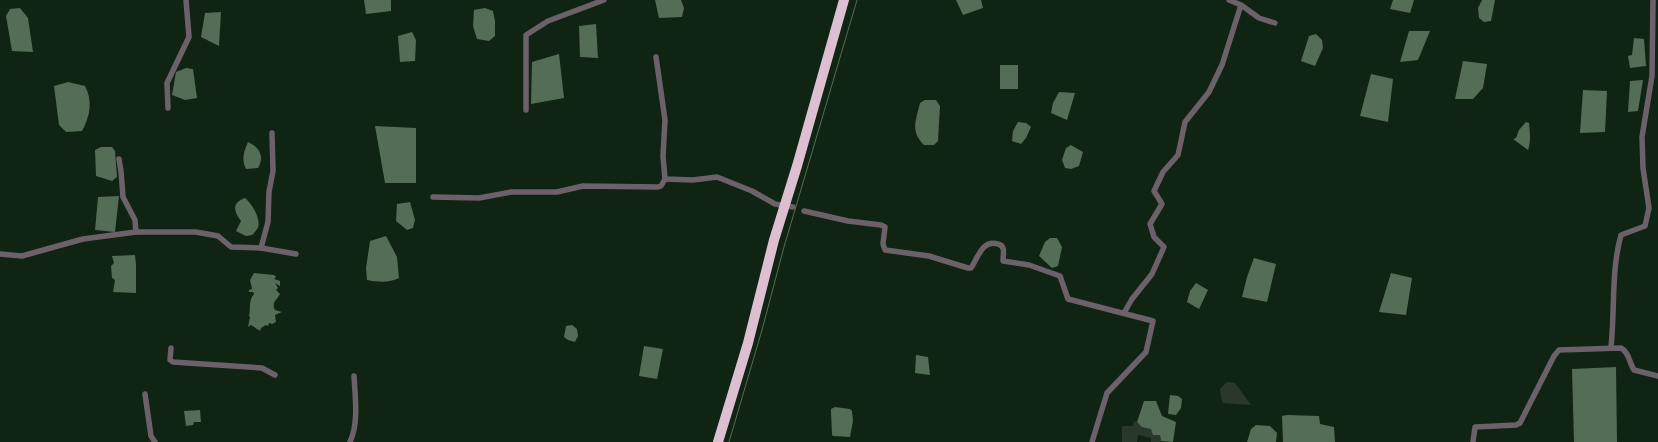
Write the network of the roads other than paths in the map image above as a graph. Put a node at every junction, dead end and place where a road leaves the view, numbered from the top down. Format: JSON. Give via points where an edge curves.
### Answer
{"nodes":[{"id":1,"x":186,"y":0,"type":"edge"},
{"id":2,"x":604,"y":0,"type":"edge"},
{"id":3,"x":844,"y":0,"type":"edge"},
{"id":4,"x":1229,"y":0,"type":"edge"},
{"id":5,"x":1653,"y":0,"type":"edge"},
{"id":6,"x":1241,"y":5,"type":"junction"},
{"id":7,"x":1275,"y":23,"type":"dead end"},
{"id":8,"x":656,"y":57,"type":"dead end"},
{"id":9,"x":168,"y":108,"type":"dead end"},
{"id":10,"x":526,"y":110,"type":"dead end"},
{"id":11,"x":272,"y":132,"type":"dead end"},
{"id":12,"x":118,"y":159,"type":"dead end"},
{"id":13,"x":665,"y":179,"type":"junction"},
{"id":14,"x":433,"y":197,"type":"dead end"},
{"id":15,"x":789,"y":207,"type":"junction"},
{"id":16,"x":804,"y":210,"type":"dead end"},
{"id":17,"x":136,"y":232,"type":"junction"},
{"id":18,"x":261,"y":248,"type":"junction"},
{"id":19,"x":0,"y":254,"type":"edge"},
{"id":20,"x":296,"y":254,"type":"dead end"},
{"id":21,"x":1124,"y":313,"type":"junction"},
{"id":22,"x":1611,"y":347,"type":"junction"},
{"id":23,"x":171,"y":348,"type":"dead end"},
{"id":24,"x":275,"y":375,"type":"dead end"},
{"id":25,"x":354,"y":376,"type":"dead end"},
{"id":26,"x":1658,"y":376,"type":"edge"},
{"id":27,"x":145,"y":394,"type":"dead end"},
{"id":28,"x":155,"y":442,"type":"edge"},
{"id":29,"x":350,"y":442,"type":"edge"},
{"id":30,"x":718,"y":442,"type":"edge"},
{"id":31,"x":1092,"y":442,"type":"edge"},
{"id":32,"x":1473,"y":442,"type":"edge"}],
"edges":[{"from":1,"to":9,"type":"street","via":[[189,37],[167,83]]},
{"from":2,"to":10,"type":"street","via":[[548,21],[526,35]]},
{"from":3,"to":15,"type":"highway"},
{"from":4,"to":6,"type":"street"},
{"from":5,"to":22,"type":"street","via":[[1652,76],[1642,137],[1649,208],[1645,226],[1621,235],[1618,245]]},
{"from":6,"to":7,"type":"street","via":[[1259,18]]},
{"from":6,"to":21,"type":"street","via":[[1222,65],[1209,92],[1185,122],[1178,155],[1163,172],[1154,191],[1162,204],[1150,224],[1154,238],[1164,247],[1152,274]]},
{"from":8,"to":13,"type":"street","via":[[665,120]]},
{"from":11,"to":18,"type":"street","via":[[273,171],[268,222]]},
{"from":12,"to":17,"type":"street","via":[[123,197],[135,220]]},
{"from":13,"to":14,"type":"street","via":[[658,187],[583,186],[557,192],[512,192],[471,198]]},
{"from":13,"to":15,"type":"street","via":[[693,180],[717,176],[774,204]]},
{"from":15,"to":30,"type":"highway","via":[[765,272]]},
{"from":16,"to":21,"type":"street","via":[[881,225],[885,227],[885,250],[929,256],[968,268],[974,265],[984,245],[997,243],[1004,248],[1003,260],[1060,276],[1068,299]]},
{"from":17,"to":18,"type":"street","via":[[196,232],[218,236],[231,247]]},
{"from":17,"to":19,"type":"street","via":[[83,239],[22,256]]},
{"from":18,"to":20,"type":"street"},
{"from":21,"to":31,"type":"street","via":[[1152,321],[1148,345],[1146,352],[1107,393]]},
{"from":22,"to":26,"type":"street","via":[[1625,350],[1634,370]]},
{"from":22,"to":32,"type":"street","via":[[1557,352],[1520,423],[1475,427]]},
{"from":23,"to":24,"type":"street","via":[[170,360],[173,362],[262,368]]},
{"from":25,"to":29,"type":"street","via":[[355,413]]},
{"from":27,"to":28,"type":"street","via":[[151,436]]}]}
